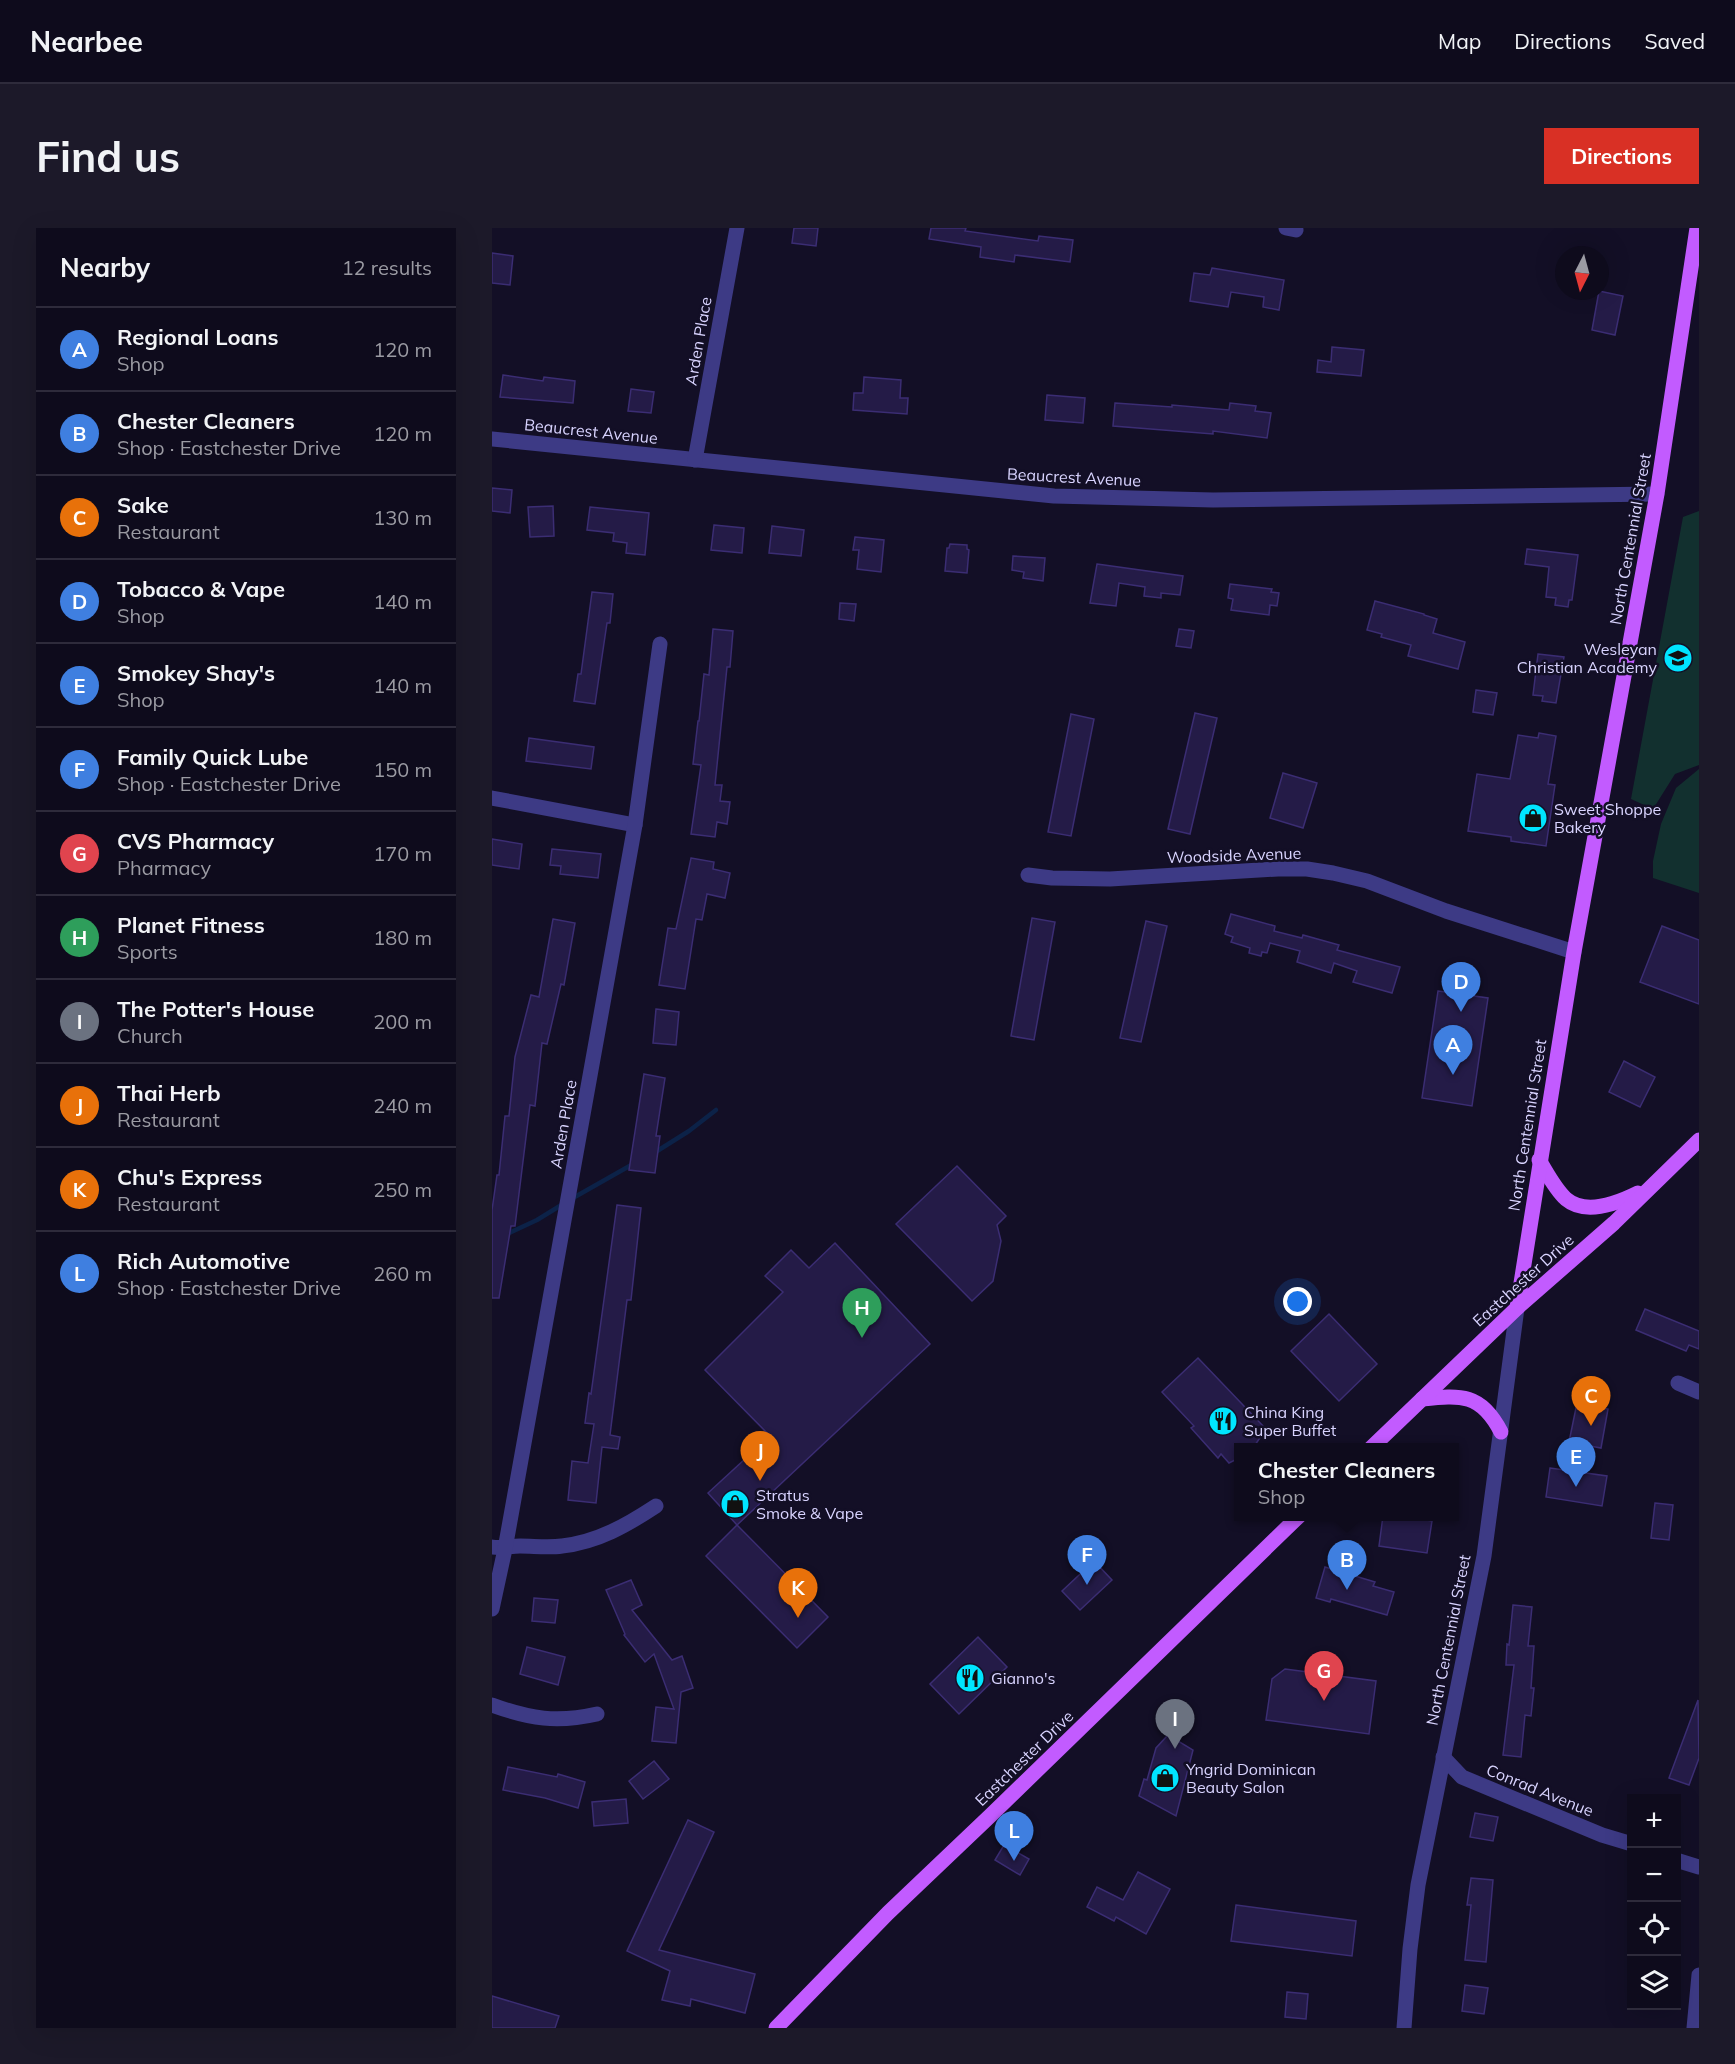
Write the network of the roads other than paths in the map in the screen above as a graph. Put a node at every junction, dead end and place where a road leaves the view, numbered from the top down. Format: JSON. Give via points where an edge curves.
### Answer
{"nodes":[{"id":1,"x":737,"y":228,"type":"edge"},
{"id":2,"x":1697,"y":228,"type":"edge"},
{"id":3,"x":492,"y":439,"type":"edge"},
{"id":4,"x":695,"y":460,"type":"junction"},
{"id":5,"x":1657,"y":494,"type":"junction"},
{"id":6,"x":660,"y":644,"type":"dead end"},
{"id":7,"x":492,"y":798,"type":"edge"},
{"id":8,"x":634,"y":825,"type":"junction"},
{"id":9,"x":1028,"y":875,"type":"dead end"},
{"id":10,"x":1574,"y":952,"type":"junction"},
{"id":11,"x":1699,"y":1140,"type":"edge"},
{"id":12,"x":1539,"y":1160,"type":"junction"},
{"id":13,"x":1649,"y":1188,"type":"junction"},
{"id":14,"x":1517,"y":1308,"type":"junction"},
{"id":15,"x":1678,"y":1383,"type":"dead end"},
{"id":16,"x":1699,"y":1392,"type":"edge"},
{"id":17,"x":1422,"y":1399,"type":"junction"},
{"id":18,"x":1501,"y":1432,"type":"junction"},
{"id":19,"x":1376,"y":1443,"type":"edge"},
{"id":20,"x":656,"y":1506,"type":"dead end"},
{"id":21,"x":1294,"y":1521,"type":"edge"},
{"id":22,"x":498,"y":1548,"type":"edge"},
{"id":23,"x":492,"y":1609,"type":"edge"},
{"id":24,"x":492,"y":1705,"type":"edge"},
{"id":25,"x":597,"y":1714,"type":"dead end"},
{"id":26,"x":1443,"y":1757,"type":"junction"},
{"id":27,"x":1627,"y":1843,"type":"edge"},
{"id":28,"x":1681,"y":1861,"type":"edge"},
{"id":29,"x":1699,"y":1867,"type":"edge"},
{"id":30,"x":1699,"y":1975,"type":"edge"},
{"id":31,"x":776,"y":2028,"type":"edge"},
{"id":32,"x":1404,"y":2028,"type":"edge"},
{"id":33,"x":1694,"y":2028,"type":"edge"}],
"edges":[{"from":1,"to":4,"type":"street","name":"Arden Place"},
{"from":2,"to":5,"type":"main road","name":"North Centennial Street"},
{"from":3,"to":4,"type":"street","name":"Beaucrest Avenue"},
{"from":4,"to":5,"type":"street","name":"Beaucrest Avenue","via":[[1054,496],[1213,500]]},
{"from":5,"to":10,"type":"main road","name":"North Centennial Street"},
{"from":6,"to":8,"type":"street","name":"Arden Place"},
{"from":7,"to":8,"type":"street"},
{"from":8,"to":22,"type":"street","name":"Arden Place"},
{"from":9,"to":10,"type":"street","name":"Woodside Avenue","via":[[1078,879],[1307,869],[1367,881]]},
{"from":10,"to":12,"type":"main road","name":"North Centennial Street"},
{"from":11,"to":13,"type":"main road","name":"Eastchester Drive"},
{"from":12,"to":13,"type":"main road","via":[[1568,1201],[1583,1207],[1615,1204]]},
{"from":12,"to":14,"type":"main road","name":"North Centennial Street"},
{"from":13,"to":14,"type":"main road","name":"Eastchester Drive"},
{"from":14,"to":17,"type":"main road","name":"Eastchester Drive"},
{"from":14,"to":18,"type":"street","name":"North Centennial Street"},
{"from":15,"to":16,"type":"street"},
{"from":17,"to":18,"type":"main road","via":[[1466,1398],[1487,1411]]},
{"from":17,"to":19,"type":"main road","name":"Eastchester Drive"},
{"from":18,"to":26,"type":"street","name":"North Centennial Street","via":[[1484,1556]]},
{"from":20,"to":22,"type":"street","via":[[622,1528],[597,1538],[562,1546]]},
{"from":21,"to":31,"type":"main road","name":"Eastchester Drive","via":[[888,1913]]},
{"from":22,"to":23,"type":"street","name":"Arden Place"},
{"from":24,"to":25,"type":"street","via":[[545,1719],[570,1720]]},
{"from":26,"to":27,"type":"street","name":"Conrad Avenue","via":[[1462,1777]]},
{"from":26,"to":32,"type":"street","name":"North Centennial Street","via":[[1418,1885]]},
{"from":28,"to":29,"type":"street"},
{"from":30,"to":33,"type":"street"}]}
